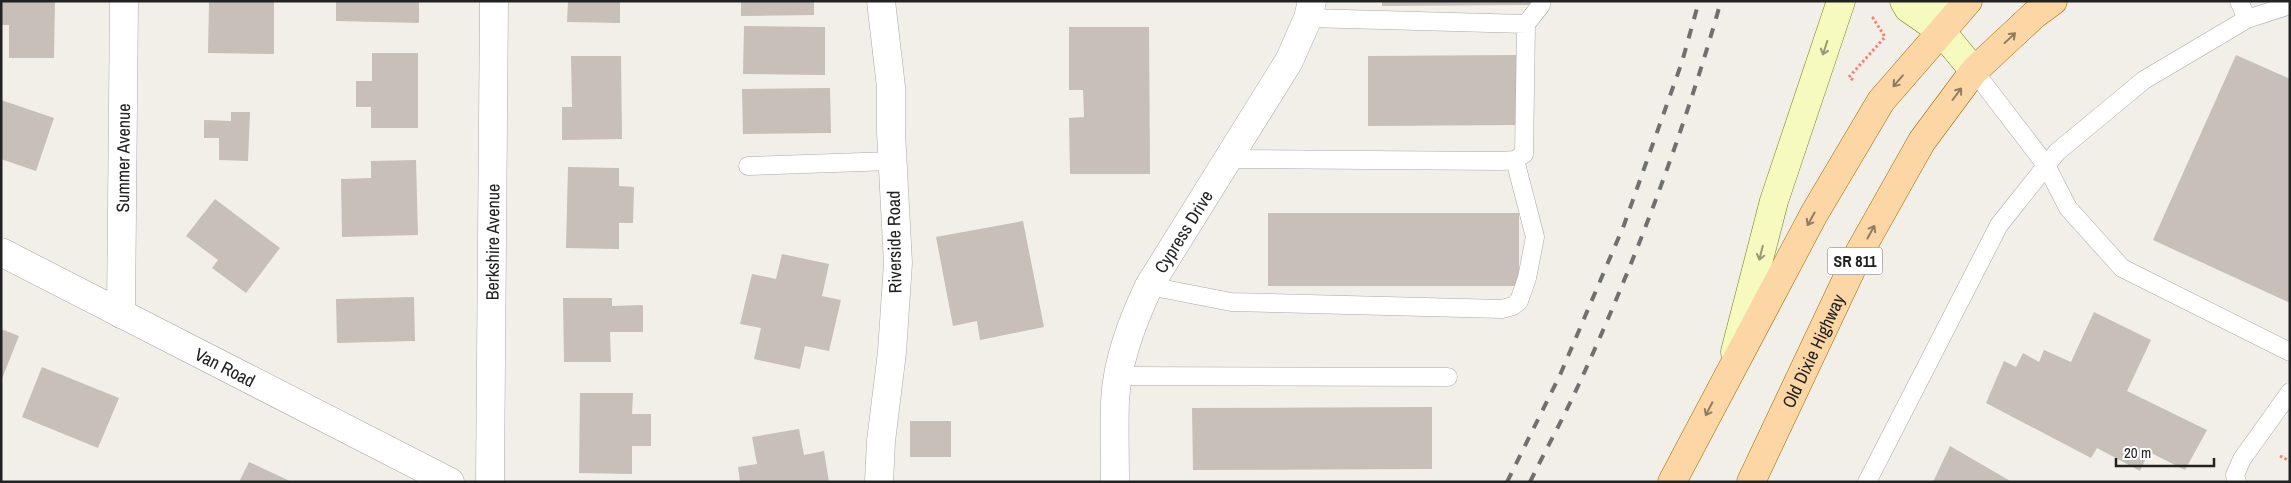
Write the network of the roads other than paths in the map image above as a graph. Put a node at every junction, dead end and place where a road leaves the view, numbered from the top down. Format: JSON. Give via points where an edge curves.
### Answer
{"nodes":[{"id":1,"x":124,"y":1,"type":"edge"},
{"id":2,"x":494,"y":1,"type":"edge"},
{"id":3,"x":881,"y":1,"type":"edge"},
{"id":4,"x":1542,"y":1,"type":"edge"},
{"id":5,"x":1841,"y":1,"type":"edge"},
{"id":6,"x":1904,"y":1,"type":"edge"},
{"id":7,"x":1937,"y":1,"type":"edge"},
{"id":8,"x":1968,"y":1,"type":"edge"},
{"id":9,"x":2053,"y":1,"type":"edge"},
{"id":10,"x":2239,"y":1,"type":"edge"},
{"id":11,"x":2288,"y":6,"type":"edge"},
{"id":12,"x":1310,"y":9,"type":"edge"},
{"id":13,"x":2247,"y":19,"type":"junction"},
{"id":14,"x":1526,"y":24,"type":"junction"},
{"id":15,"x":1941,"y":31,"type":"junction"},
{"id":16,"x":1974,"y":71,"type":"junction"},
{"id":17,"x":1229,"y":159,"type":"junction"},
{"id":18,"x":1515,"y":160,"type":"junction"},
{"id":19,"x":892,"y":162,"type":"junction"},
{"id":20,"x":2046,"y":165,"type":"junction"},
{"id":21,"x":748,"y":166,"type":"dead end"},
{"id":22,"x":1,"y":252,"type":"edge"},
{"id":23,"x":1149,"y":286,"type":"junction"},
{"id":24,"x":121,"y":314,"type":"junction"},
{"id":25,"x":2290,"y":352,"type":"edge"},
{"id":26,"x":1732,"y":366,"type":"junction"},
{"id":27,"x":1119,"y":376,"type":"junction"},
{"id":28,"x":1448,"y":377,"type":"dead end"},
{"id":29,"x":2290,"y":392,"type":"edge"},
{"id":30,"x":450,"y":482,"type":"edge"},
{"id":31,"x":490,"y":482,"type":"edge"},
{"id":32,"x":879,"y":482,"type":"edge"},
{"id":33,"x":1115,"y":482,"type":"edge"},
{"id":34,"x":1672,"y":482,"type":"edge"},
{"id":35,"x":1751,"y":482,"type":"edge"},
{"id":36,"x":1867,"y":482,"type":"edge"},
{"id":37,"x":2237,"y":482,"type":"edge"}],
"edges":[{"from":1,"to":24,"type":"street","name":"Summer Avenue"},
{"from":2,"to":31,"type":"street","name":"Berkshire Avenue"},
{"from":3,"to":19,"type":"street","name":"Riverside Road","via":[[891,87]]},
{"from":4,"to":14,"type":"lane"},
{"from":5,"to":26,"type":"street","one_way":true,"via":[[1774,201]]},
{"from":6,"to":15,"type":"street","via":[[1908,8]]},
{"from":7,"to":15,"type":"street"},
{"from":8,"to":15,"type":"main road"},
{"from":16,"to":9,"type":"main road","name":"Old Dixie Highway","number":"SR 811","one_way":true},
{"from":10,"to":13,"type":"lane"},
{"from":11,"to":13,"type":"lane"},
{"from":12,"to":14,"type":"lane"},
{"from":12,"to":17,"type":"street","name":"Cypress Drive","via":[[1289,61]]},
{"from":13,"to":20,"type":"lane","via":[[2144,80],[2056,152]]},
{"from":14,"to":18,"type":"lane","via":[[1524,154]]},
{"from":15,"to":16,"type":"street"},
{"from":15,"to":26,"type":"main road","one_way":true,"via":[[1881,101],[1814,214]]},
{"from":16,"to":20,"type":"lane"},
{"from":35,"to":16,"type":"main road","name":"Old Dixie Highway","number":"SR 811","one_way":true,"via":[[1860,251],[1922,141]]},
{"from":17,"to":18,"type":"lane"},
{"from":17,"to":23,"type":"street","name":"Cypress Drive"},
{"from":18,"to":23,"type":"lane","via":[[1535,237],[1527,278],[1519,301],[1513,306],[1230,302]]},
{"from":19,"to":21,"type":"lane"},
{"from":19,"to":32,"type":"street","name":"Riverside Road","via":[[898,263],[892,352],[880,441]]},
{"from":20,"to":25,"type":"lane","via":[[2068,208],[2122,268]]},
{"from":20,"to":36,"type":"lane","via":[[1999,224]]},
{"from":22,"to":24,"type":"street","name":"Van Road"},
{"from":23,"to":27,"type":"street","name":"Cypress Drive","via":[[1123,352]]},
{"from":24,"to":30,"type":"street","name":"Van Road"},
{"from":26,"to":34,"type":"main road","one_way":true},
{"from":27,"to":28,"type":"lane"},
{"from":27,"to":33,"type":"street","name":"Cypress Drive","via":[[1115,399]]},
{"from":29,"to":37,"type":"lane","via":[[2242,459],[2235,475]]}]}
